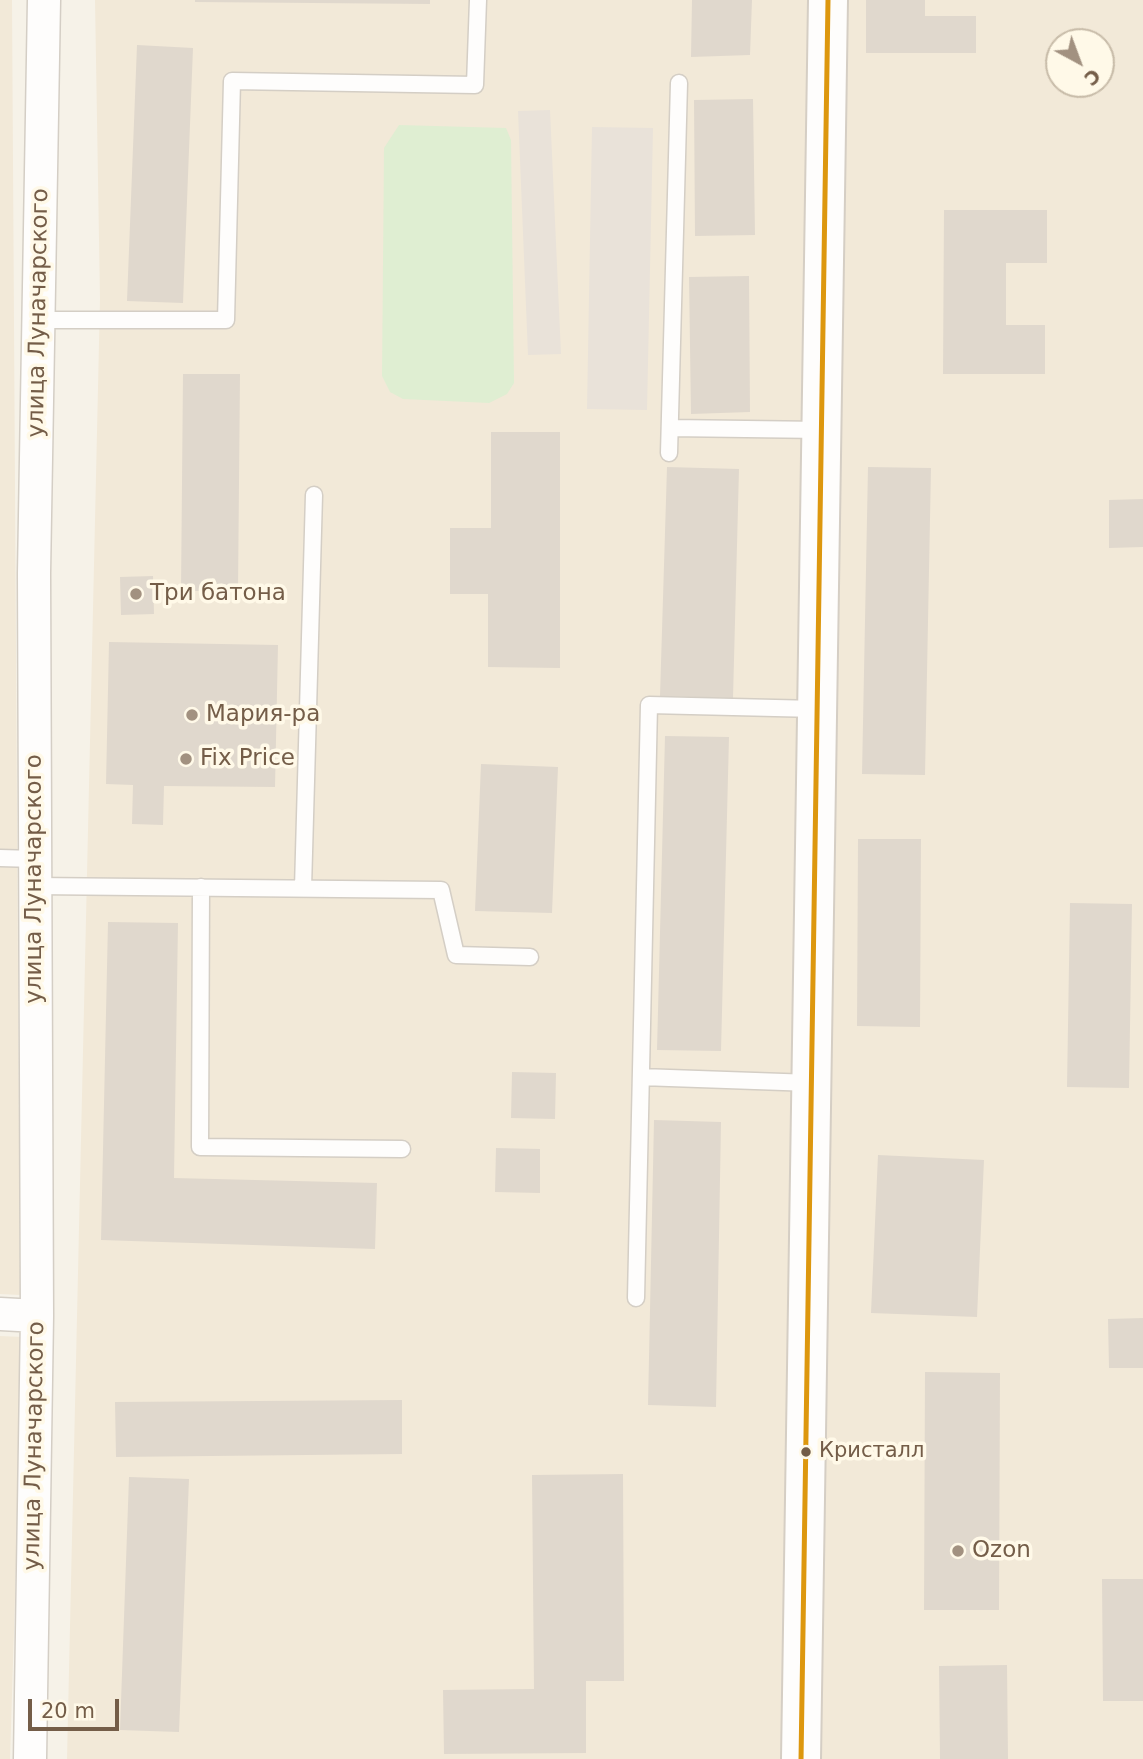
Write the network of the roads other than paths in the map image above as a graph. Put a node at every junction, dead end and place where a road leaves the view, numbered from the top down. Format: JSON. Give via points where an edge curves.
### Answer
{"nodes":[{"id":1,"x":44,"y":0,"type":"edge"},
{"id":2,"x":478,"y":0,"type":"edge"},
{"id":3,"x":828,"y":0,"type":"edge"},
{"id":4,"x":679,"y":83,"type":"dead end"},
{"id":5,"x":39,"y":320,"type":"junction"},
{"id":6,"x":670,"y":428,"type":"junction"},
{"id":7,"x":822,"y":430,"type":"junction"},
{"id":8,"x":669,"y":453,"type":"dead end"},
{"id":9,"x":314,"y":495,"type":"dead end"},
{"id":10,"x":817,"y":709,"type":"junction"},
{"id":11,"x":0,"y":858,"type":"edge"},
{"id":12,"x":35,"y":873,"type":"junction"},
{"id":13,"x":201,"y":887,"type":"junction"},
{"id":14,"x":303,"y":888,"type":"junction"},
{"id":15,"x":530,"y":957,"type":"dead end"},
{"id":16,"x":641,"y":1077,"type":"junction"},
{"id":17,"x":812,"y":1083,"type":"junction"},
{"id":18,"x":402,"y":1149,"type":"dead end"},
{"id":19,"x":636,"y":1298,"type":"dead end"},
{"id":20,"x":0,"y":1314,"type":"edge"},
{"id":21,"x":37,"y":1316,"type":"junction"},
{"id":22,"x":30,"y":1759,"type":"edge"},
{"id":23,"x":801,"y":1759,"type":"edge"}],
"edges":[{"from":1,"to":5,"type":"street","name":"улица Луначарского"},
{"from":2,"to":5,"type":"lane","via":[[475,85],[232,81],[226,320]]},
{"from":3,"to":7,"type":"street"},
{"from":4,"to":6,"type":"lane"},
{"from":5,"to":12,"type":"street","name":"улица Луначарского"},
{"from":6,"to":7,"type":"lane"},
{"from":6,"to":8,"type":"lane"},
{"from":7,"to":10,"type":"street"},
{"from":9,"to":14,"type":"lane"},
{"from":10,"to":16,"type":"lane","via":[[649,705]]},
{"from":10,"to":17,"type":"street"},
{"from":11,"to":12,"type":"lane"},
{"from":12,"to":13,"type":"lane"},
{"from":12,"to":21,"type":"street","name":"улица Луначарского"},
{"from":13,"to":14,"type":"lane"},
{"from":13,"to":18,"type":"lane","via":[[200,1147]]},
{"from":14,"to":15,"type":"lane","via":[[441,890],[456,955]]},
{"from":16,"to":17,"type":"lane"},
{"from":16,"to":19,"type":"lane"},
{"from":17,"to":23,"type":"street"},
{"from":20,"to":21,"type":"street"},
{"from":21,"to":22,"type":"street","name":"улица Луначарского"}]}
